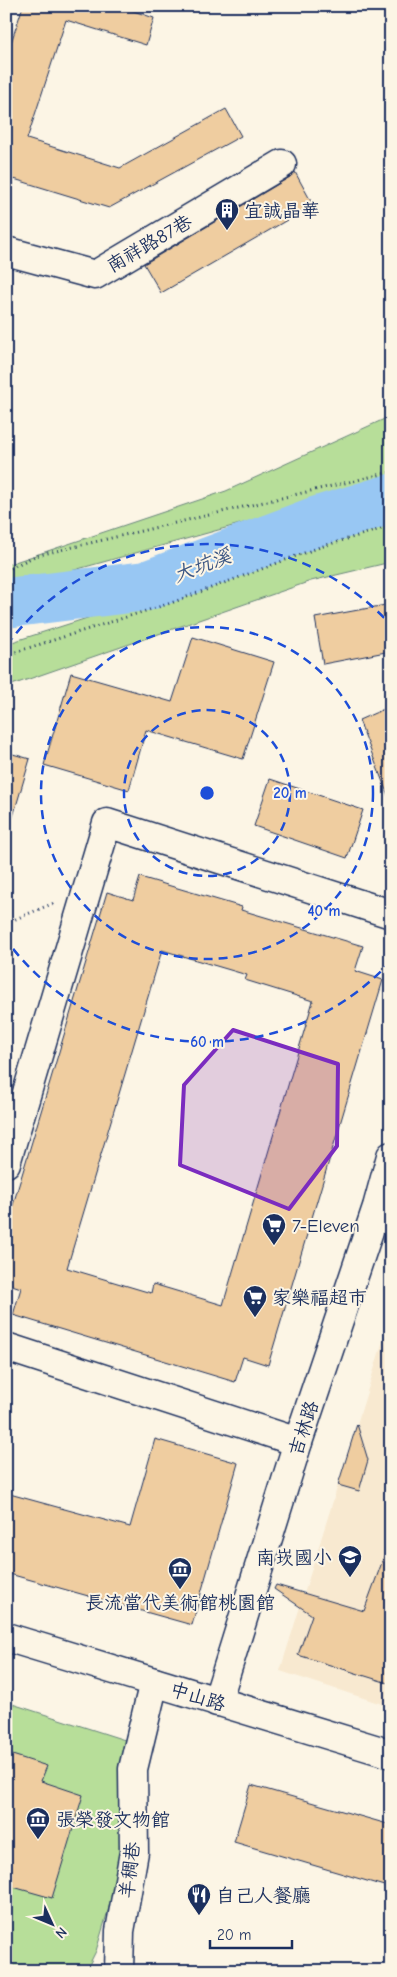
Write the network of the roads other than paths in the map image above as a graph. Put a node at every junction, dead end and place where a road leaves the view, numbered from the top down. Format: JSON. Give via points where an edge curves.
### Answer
{"nodes":[{"id":1,"x":282,"y":164,"type":"dead end"},
{"id":2,"x":6,"y":251,"type":"edge"},
{"id":3,"x":391,"y":914,"type":"edge"},
{"id":4,"x":391,"y":1156,"type":"edge"},
{"id":5,"x":6,"y":1163,"type":"edge"},
{"id":6,"x":6,"y":1347,"type":"edge"},
{"id":7,"x":298,"y":1442,"type":"junction"},
{"id":8,"x":6,"y":1637,"type":"edge"},
{"id":9,"x":154,"y":1682,"type":"junction"},
{"id":10,"x":217,"y":1702,"type":"junction"},
{"id":11,"x":391,"y":1754,"type":"edge"},
{"id":12,"x":119,"y":1971,"type":"edge"}],
"edges":[{"from":1,"to":2,"type":"street","name":"南祥路87巷","via":[[95,274]]},
{"from":3,"to":5,"type":"street","via":[[107,823]]},
{"from":4,"to":7,"type":"street","name":"吉林路","via":[[377,1208]]},
{"from":6,"to":7,"type":"street"},
{"from":7,"to":10,"type":"street","name":"吉林路"},
{"from":8,"to":9,"type":"street","name":"中山路"},
{"from":9,"to":10,"type":"street","name":"中山路"},
{"from":9,"to":12,"type":"street","name":"羊稠巷","via":[[133,1769],[134,1852],[120,1931]]},
{"from":10,"to":11,"type":"street","name":"中山路"}]}
